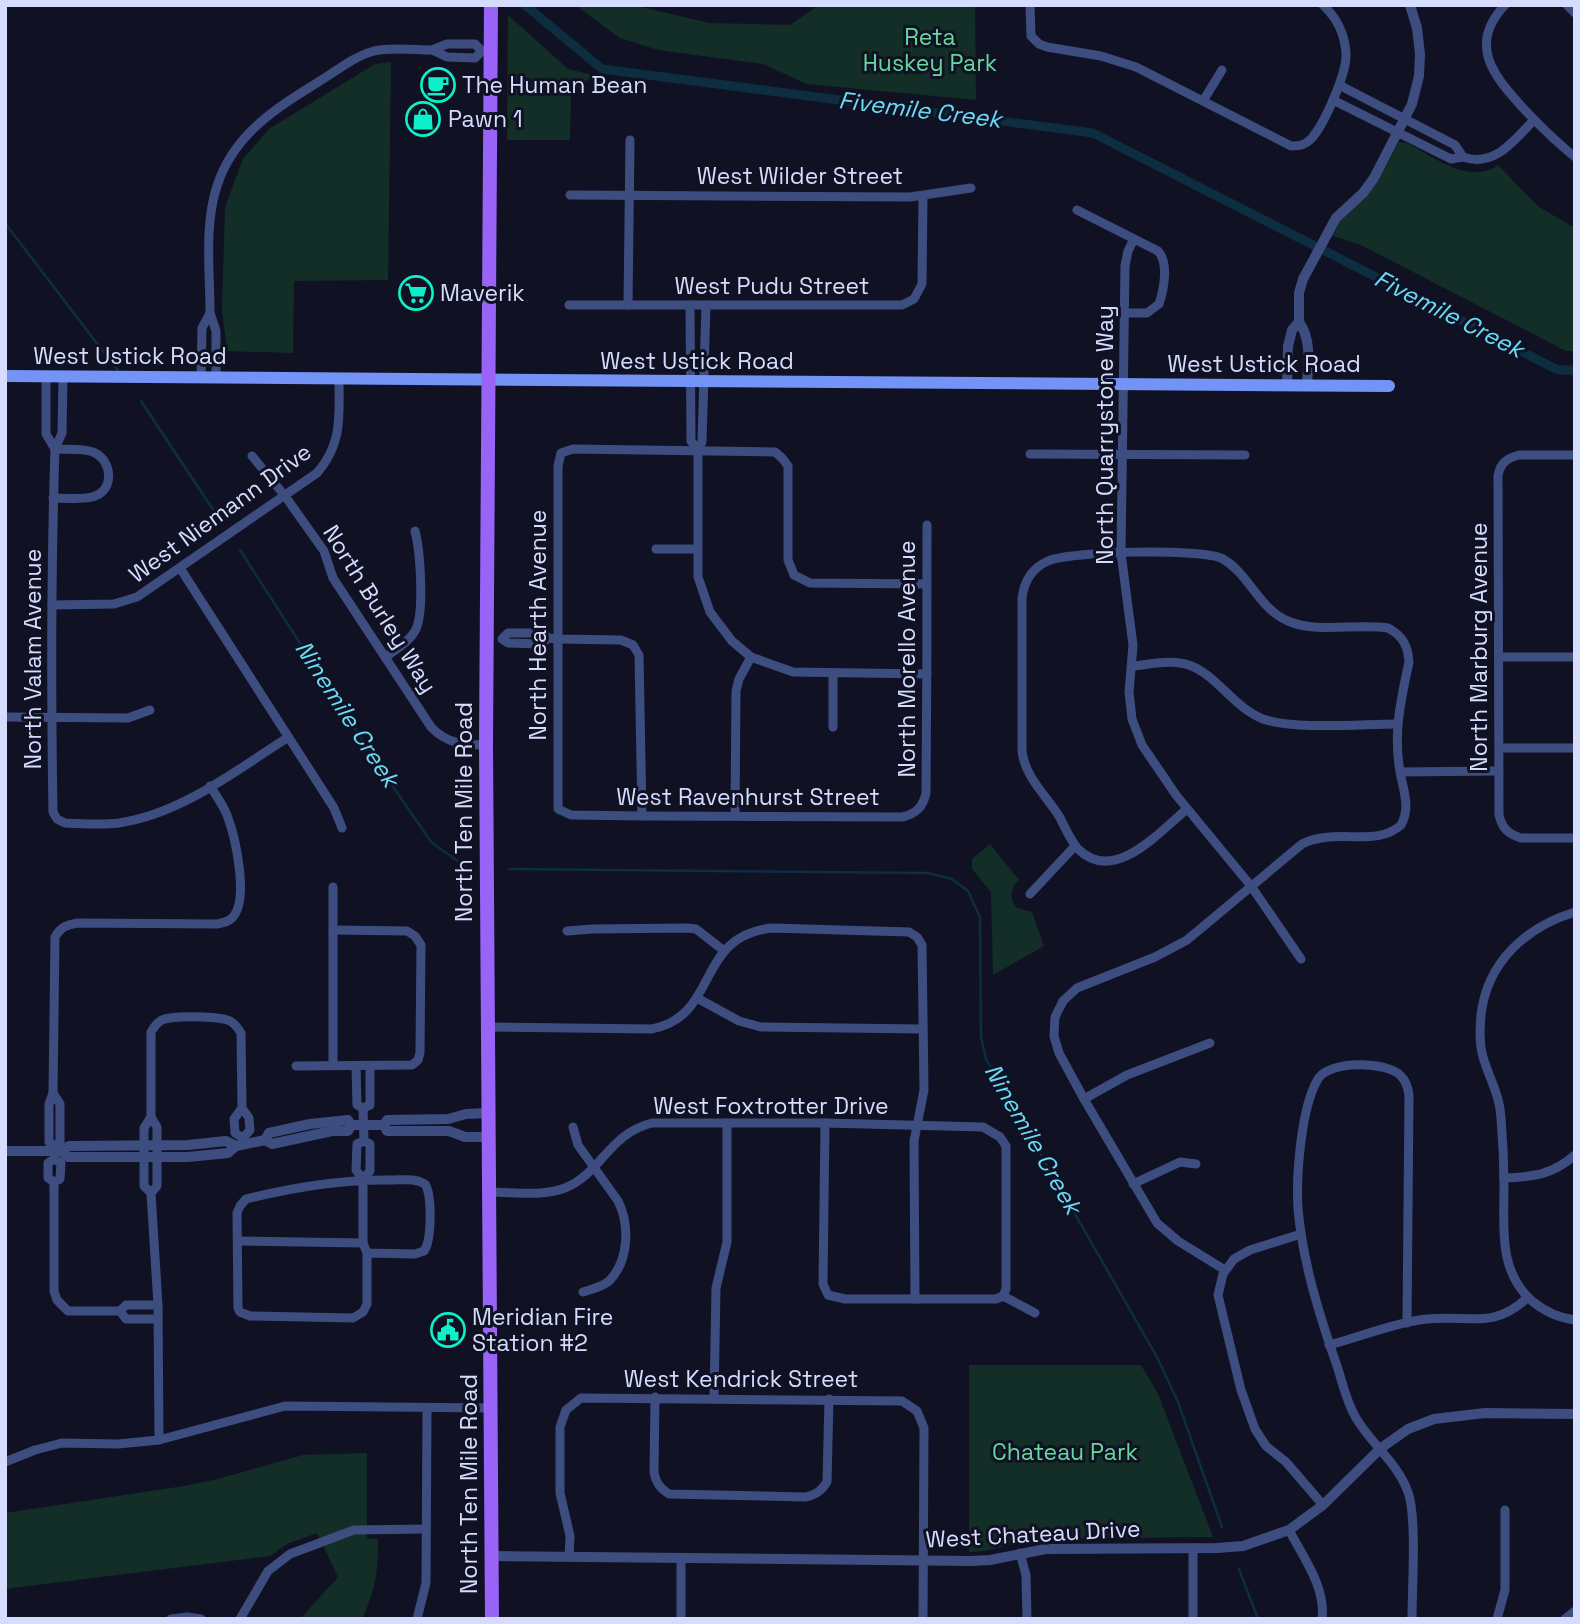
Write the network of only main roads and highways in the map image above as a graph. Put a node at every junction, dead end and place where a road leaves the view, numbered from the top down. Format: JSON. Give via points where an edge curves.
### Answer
{"nodes":[{"id":1,"x":491,"y":5,"type":"edge"},
{"id":2,"x":5,"y":376,"type":"edge"},
{"id":3,"x":487,"y":379,"type":"junction"},
{"id":4,"x":1389,"y":386,"type":"dead end"},
{"id":5,"x":492,"y":1619,"type":"edge"}],
"edges":[{"from":1,"to":3,"type":"main road","name":"North Ten Mile Road","via":[[486,51]]},
{"from":2,"to":3,"type":"main road","name":"West Ustick Road"},
{"from":3,"to":4,"type":"main road","name":"West Ustick Road"},
{"from":3,"to":5,"type":"main road","name":"North Ten Mile Road"}]}
